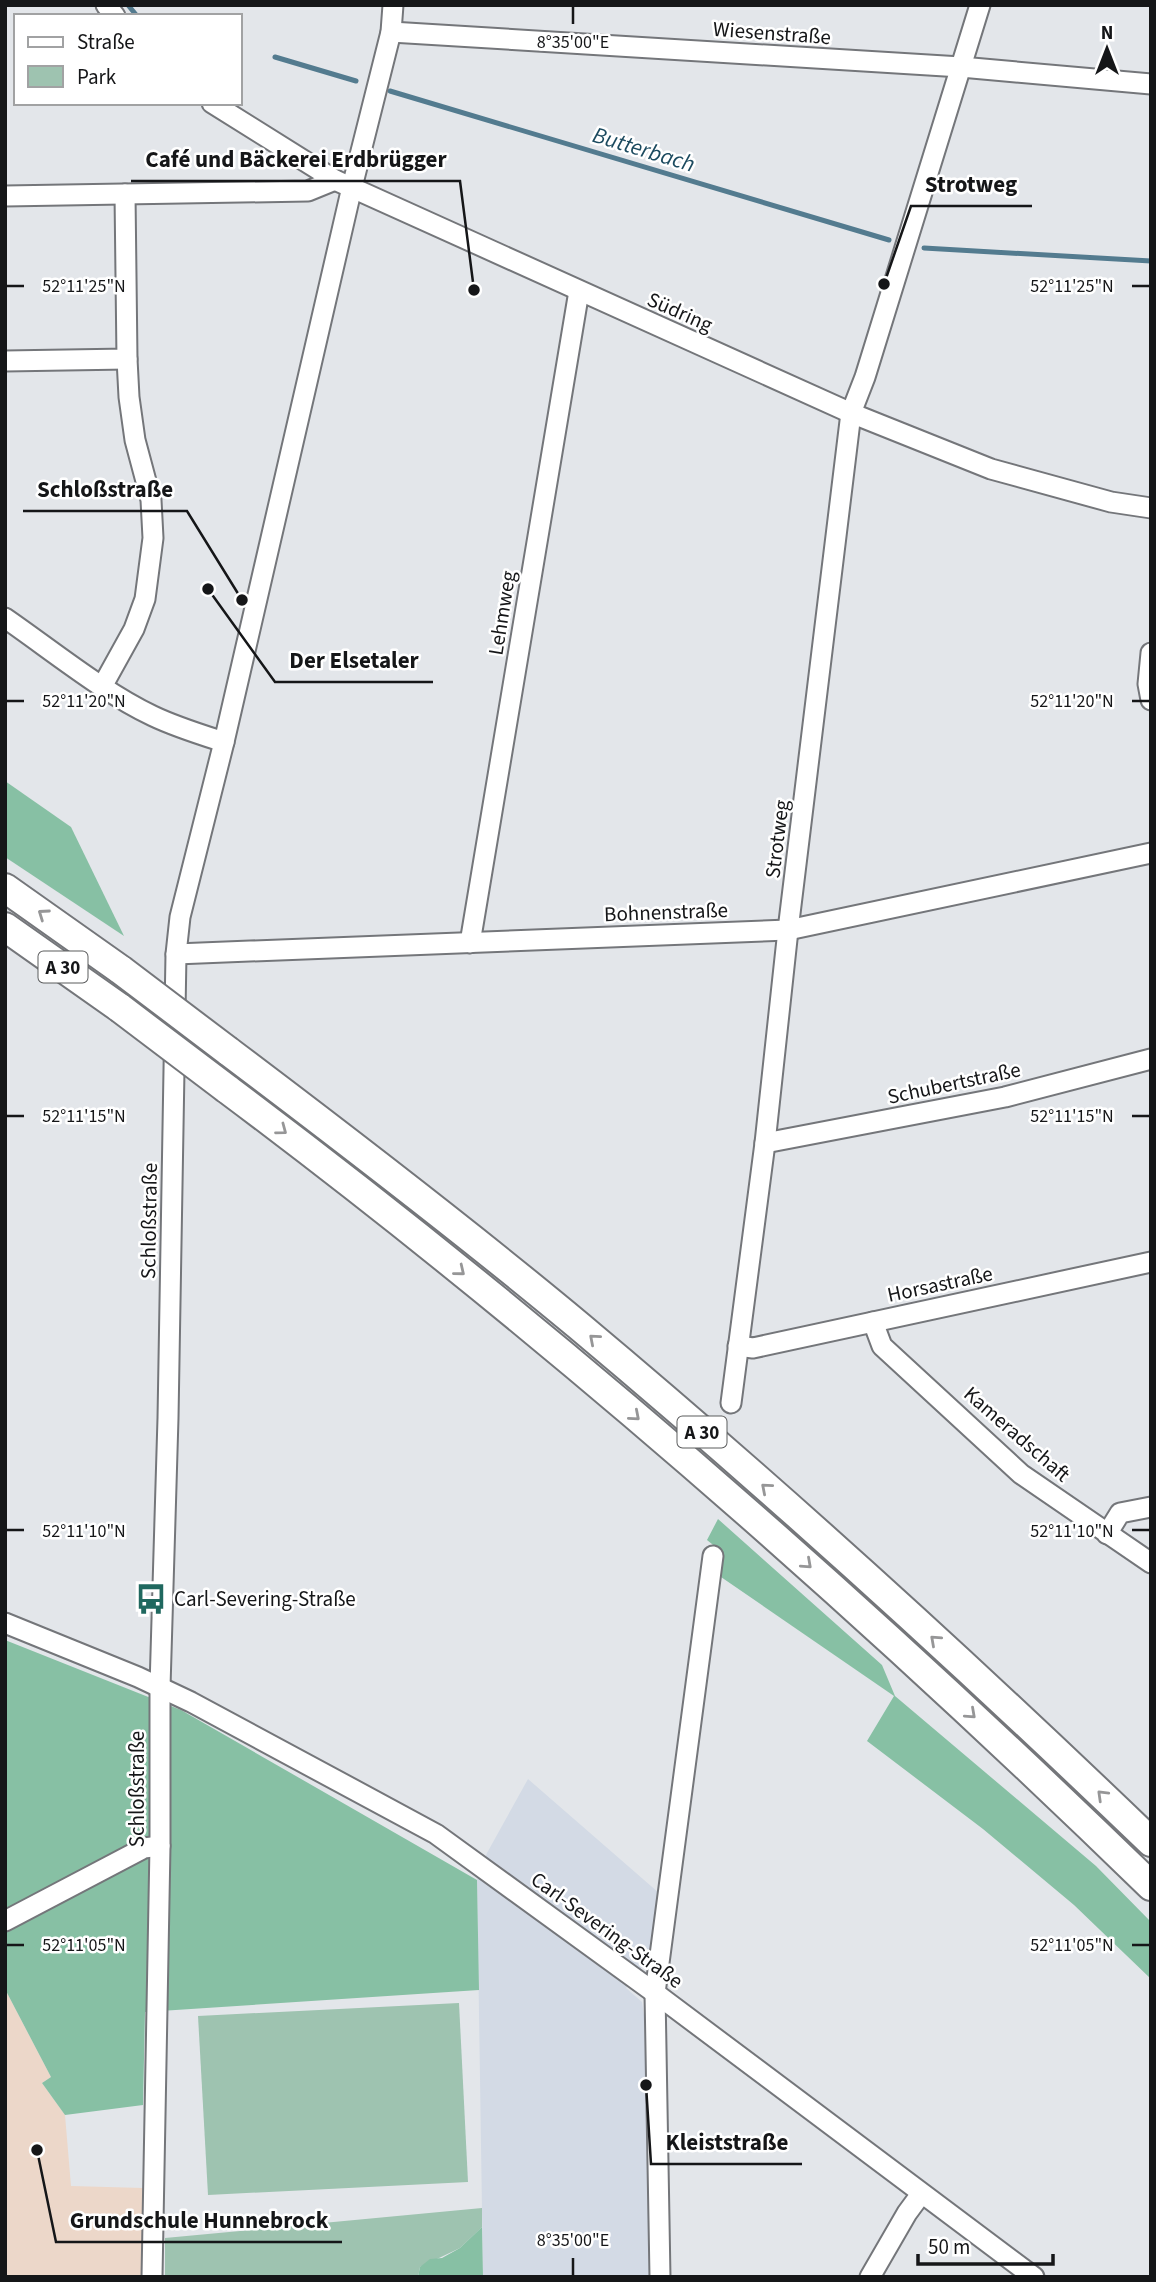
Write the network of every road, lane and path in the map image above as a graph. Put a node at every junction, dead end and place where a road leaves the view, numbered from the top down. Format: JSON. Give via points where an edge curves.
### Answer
{"nodes":[{"id":1,"x":393,"y":5,"type":"edge"},
{"id":2,"x":980,"y":5,"type":"edge"},
{"id":3,"x":391,"y":32,"type":"junction"},
{"id":4,"x":961,"y":67,"type":"junction"},
{"id":5,"x":1151,"y":84,"type":"edge"},
{"id":6,"x":215,"y":105,"type":"edge"},
{"id":7,"x":343,"y":183,"type":"junction"},
{"id":8,"x":125,"y":194,"type":"junction"},
{"id":9,"x":5,"y":195,"type":"edge"},
{"id":10,"x":579,"y":291,"type":"junction"},
{"id":11,"x":127,"y":359,"type":"junction"},
{"id":12,"x":5,"y":361,"type":"edge"},
{"id":13,"x":851,"y":413,"type":"junction"},
{"id":14,"x":1151,"y":508,"type":"edge"},
{"id":15,"x":5,"y":618,"type":"edge"},
{"id":16,"x":1151,"y":653,"type":"edge"},
{"id":17,"x":103,"y":685,"type":"junction"},
{"id":18,"x":1151,"y":700,"type":"edge"},
{"id":19,"x":224,"y":742,"type":"junction"},
{"id":20,"x":1151,"y":853,"type":"edge"},
{"id":21,"x":5,"y":888,"type":"edge"},
{"id":22,"x":5,"y":927,"type":"edge"},
{"id":23,"x":788,"y":930,"type":"junction"},
{"id":24,"x":470,"y":943,"type":"junction"},
{"id":25,"x":176,"y":954,"type":"junction"},
{"id":26,"x":1151,"y":1059,"type":"edge"},
{"id":27,"x":765,"y":1143,"type":"junction"},
{"id":28,"x":1151,"y":1262,"type":"edge"},
{"id":29,"x":873,"y":1322,"type":"junction"},
{"id":30,"x":738,"y":1346,"type":"junction"},
{"id":31,"x":731,"y":1403,"type":"dead end"},
{"id":32,"x":1151,"y":1507,"type":"edge"},
{"id":33,"x":1107,"y":1534,"type":"junction"},
{"id":34,"x":713,"y":1556,"type":"dead end"},
{"id":35,"x":1151,"y":1563,"type":"edge"},
{"id":36,"x":5,"y":1622,"type":"edge"},
{"id":37,"x":160,"y":1687,"type":"junction"},
{"id":38,"x":1151,"y":1842,"type":"edge"},
{"id":39,"x":160,"y":1846,"type":"junction"},
{"id":40,"x":1151,"y":1886,"type":"edge"},
{"id":41,"x":5,"y":1921,"type":"edge"},
{"id":42,"x":655,"y":1993,"type":"junction"},
{"id":43,"x":921,"y":2194,"type":"junction"},
{"id":44,"x":152,"y":2277,"type":"edge"},
{"id":45,"x":660,"y":2277,"type":"edge"},
{"id":46,"x":870,"y":2277,"type":"edge"},
{"id":47,"x":1034,"y":2277,"type":"edge"}],
"edges":[{"from":1,"to":3,"type":"street","name":"Schloßstraße"},
{"from":2,"to":4,"type":"street","name":"Strotweg"},
{"from":3,"to":4,"type":"street","name":"Wiesenstraße"},
{"from":3,"to":7,"type":"street","name":"Schloßstraße"},
{"from":4,"to":5,"type":"street","name":"Wiesenstraße"},
{"from":4,"to":13,"type":"street","name":"Strotweg"},
{"from":6,"to":7,"type":"street","name":"Südring"},
{"from":7,"to":8,"type":"street","via":[[308,191]]},
{"from":7,"to":10,"type":"street","name":"Südring"},
{"from":7,"to":19,"type":"street","name":"Schloßstraße"},
{"from":8,"to":9,"type":"street"},
{"from":8,"to":11,"type":"street"},
{"from":10,"to":13,"type":"street","name":"Südring"},
{"from":10,"to":24,"type":"street","name":"Lehmweg"},
{"from":11,"to":12,"type":"street"},
{"from":11,"to":17,"type":"street","via":[[135,440],[151,500],[151,567],[134,629]]},
{"from":13,"to":14,"type":"street","name":"Südring","via":[[991,468],[1111,502]]},
{"from":13,"to":23,"type":"street","name":"Strotweg"},
{"from":15,"to":17,"type":"street"},
{"from":16,"to":18,"type":"street"},
{"from":17,"to":19,"type":"street","via":[[150,715]]},
{"from":19,"to":25,"type":"street","name":"Schloßstraße","via":[[180,917]]},
{"from":20,"to":23,"type":"street","name":"Bohnenstraße"},
{"from":38,"to":21,"type":"highway","number":"A 30","one_way":true,"bridge":true,"via":[[822,1536],[578,1325],[351,1144]]},
{"from":22,"to":40,"type":"highway","number":"A 30","one_way":true,"bridge":true,"via":[[331,1167],[565,1356],[792,1551],[1013,1752]]},
{"from":23,"to":24,"type":"street","name":"Bohnenstraße"},
{"from":23,"to":27,"type":"street","name":"Strotweg"},
{"from":24,"to":25,"type":"street","name":"Bohnenstraße"},
{"from":25,"to":37,"type":"street","name":"Schloßstraße"},
{"from":26,"to":27,"type":"street","name":"Schubertstraße","via":[[1005,1097]]},
{"from":27,"to":30,"type":"street","name":"Strotweg"},
{"from":28,"to":29,"type":"street","name":"Horsastraße"},
{"from":29,"to":30,"type":"street","name":"Horsastraße","via":[[753,1348]]},
{"from":29,"to":33,"type":"street","name":"Kameradschaft","via":[[882,1346],[1021,1474]]},
{"from":30,"to":31,"type":"street","name":"Strotweg"},
{"from":32,"to":33,"type":"street","via":[[1120,1513]]},
{"from":33,"to":35,"type":"street","name":"Kameradschaft"},
{"from":34,"to":42,"type":"street"},
{"from":36,"to":37,"type":"street","name":"Carl-Severing-Straße"},
{"from":37,"to":39,"type":"street","name":"Schloßstraße"},
{"from":37,"to":42,"type":"street","name":"Carl-Severing-Straße","via":[[436,1834]]},
{"from":39,"to":41,"type":"street","via":[[145,1848]]},
{"from":39,"to":44,"type":"street","name":"Schloßstraße"},
{"from":42,"to":43,"type":"street","name":"Carl-Severing-Straße"},
{"from":42,"to":45,"type":"street"},
{"from":43,"to":46,"type":"street"},
{"from":43,"to":47,"type":"street","name":"Carl-Severing-Straße"}]}
